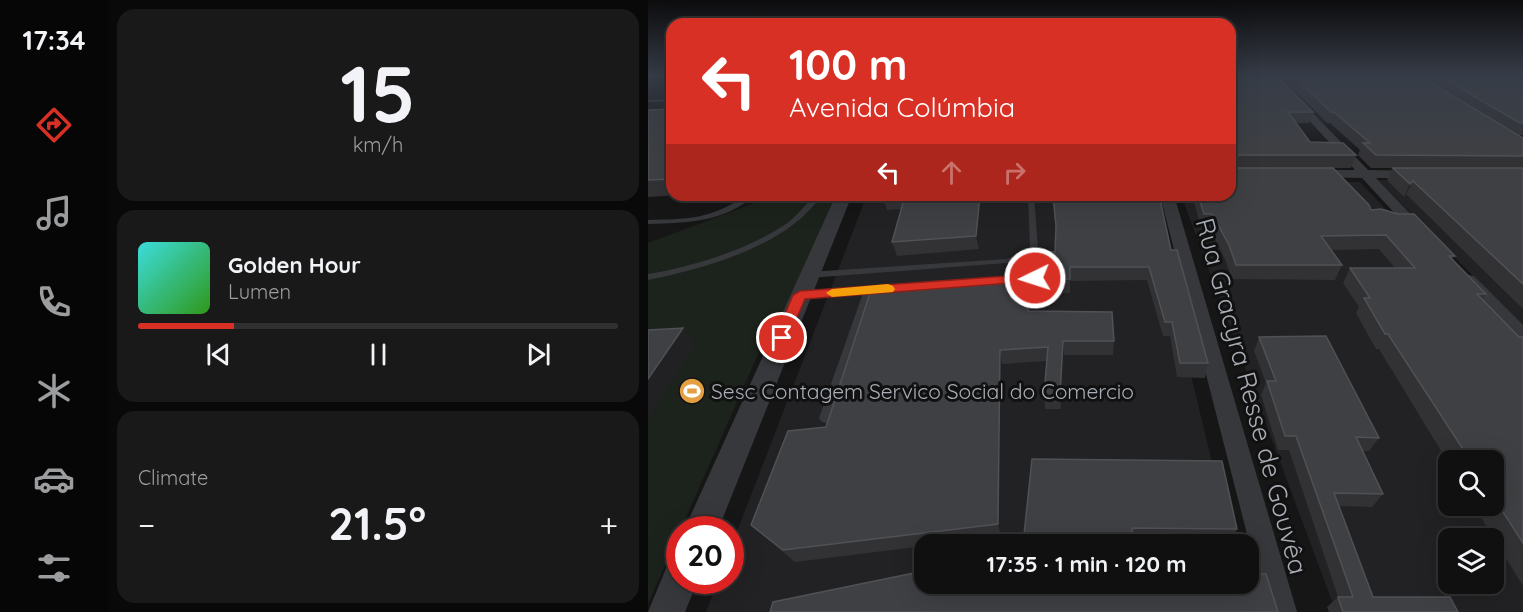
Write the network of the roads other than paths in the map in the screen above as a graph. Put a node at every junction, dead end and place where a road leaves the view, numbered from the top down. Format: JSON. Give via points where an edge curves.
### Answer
{"nodes":[{"id":1,"x":1299,"y":104,"type":"edge"},
{"id":2,"x":1301,"y":174,"type":"edge"},
{"id":3,"x":1364,"y":174,"type":"junction"},
{"id":4,"x":1421,"y":174,"type":"edge"},
{"id":5,"x":743,"y":201,"type":"edge"},
{"id":6,"x":814,"y":201,"type":"edge"},
{"id":7,"x":841,"y":201,"type":"edge"},
{"id":8,"x":1031,"y":201,"type":"edge"},
{"id":9,"x":1169,"y":201,"type":"edge"},
{"id":10,"x":648,"y":222,"type":"edge"},
{"id":11,"x":1431,"y":243,"type":"edge"},
{"id":12,"x":1456,"y":268,"type":"edge"},
{"id":13,"x":648,"y":277,"type":"edge"},
{"id":14,"x":1035,"y":278,"type":"dead end"},
{"id":15,"x":804,"y":285,"type":"junction"},
{"id":16,"x":868,"y":290,"type":"junction"},
{"id":17,"x":1523,"y":337,"type":"edge"},
{"id":18,"x":825,"y":418,"type":"dead end"},
{"id":19,"x":707,"y":516,"type":"edge"},
{"id":20,"x":674,"y":594,"type":"edge"},
{"id":21,"x":666,"y":612,"type":"edge"},
{"id":22,"x":1281,"y":612,"type":"edge"}],
"edges":[{"from":1,"to":3,"type":"street"},
{"from":2,"to":3,"type":"street"},
{"from":3,"to":4,"type":"street"},
{"from":3,"to":11,"type":"street"},
{"from":5,"to":10,"type":"lane","via":[[729,211],[696,221]]},
{"from":6,"to":13,"type":"lane","via":[[772,235],[701,263]]},
{"from":7,"to":15,"type":"street"},
{"from":8,"to":15,"type":"lane","via":[[1034,250],[1027,256]]},
{"from":9,"to":22,"type":"street","name":"Rua Gracyra Resse de Gouvêa"},
{"from":12,"to":17,"type":"street"},
{"from":14,"to":16,"type":"lane"},
{"from":15,"to":16,"type":"lane"},
{"from":15,"to":19,"type":"street"},
{"from":16,"to":18,"type":"lane"},
{"from":20,"to":21,"type":"street"}]}
